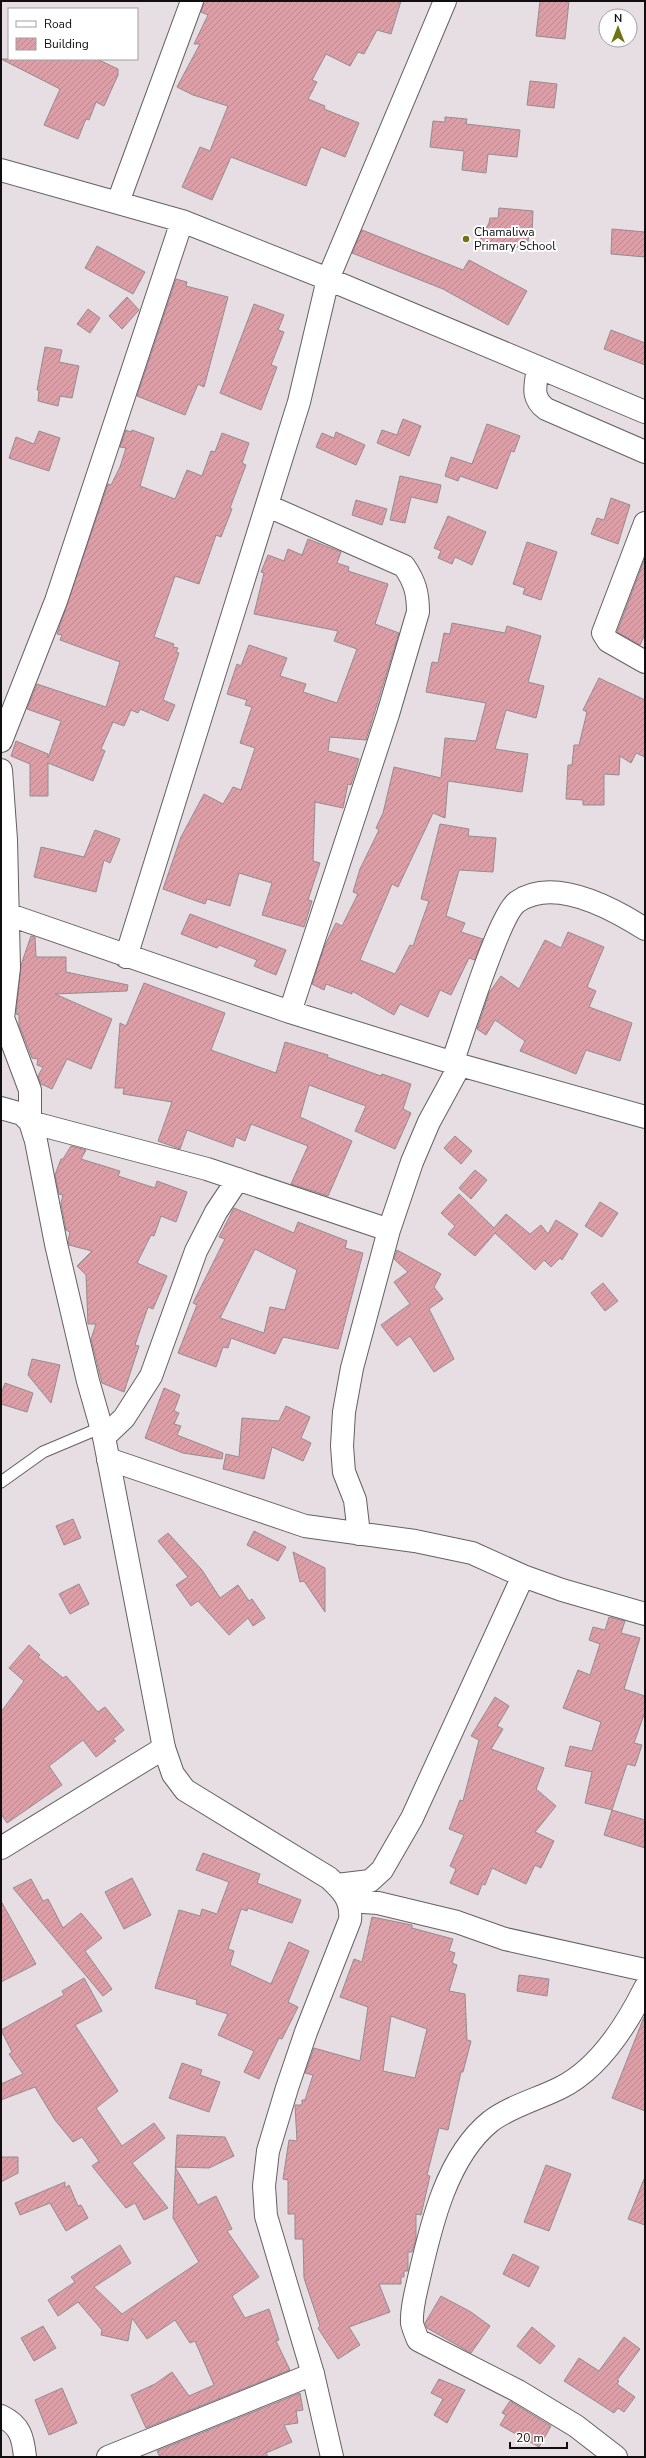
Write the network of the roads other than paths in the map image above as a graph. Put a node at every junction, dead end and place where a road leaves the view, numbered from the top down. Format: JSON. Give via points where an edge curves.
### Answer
{"nodes":[{"id":1,"x":192,"y":1,"type":"edge"},
{"id":2,"x":445,"y":1,"type":"edge"},
{"id":3,"x":1,"y":170,"type":"edge"},
{"id":4,"x":118,"y":202,"type":"junction"},
{"id":5,"x":182,"y":221,"type":"junction"},
{"id":6,"x":328,"y":279,"type":"junction"},
{"id":7,"x":538,"y":367,"type":"junction"},
{"id":8,"x":645,"y":412,"type":"edge"},
{"id":9,"x":645,"y":452,"type":"edge"},
{"id":10,"x":268,"y":506,"type":"junction"},
{"id":11,"x":645,"y":523,"type":"edge"},
{"id":12,"x":645,"y":662,"type":"edge"},
{"id":13,"x":1,"y":741,"type":"edge"},
{"id":14,"x":1,"y":770,"type":"edge"},
{"id":15,"x":4,"y":913,"type":"edge"},
{"id":16,"x":645,"y":929,"type":"edge"},
{"id":17,"x":126,"y":957,"type":"junction"},
{"id":18,"x":290,"y":1012,"type":"junction"},
{"id":19,"x":456,"y":1064,"type":"junction"},
{"id":20,"x":1,"y":1108,"type":"edge"},
{"id":21,"x":645,"y":1117,"type":"edge"},
{"id":22,"x":30,"y":1122,"type":"junction"},
{"id":23,"x":238,"y":1179,"type":"junction"},
{"id":24,"x":389,"y":1230,"type":"junction"},
{"id":25,"x":102,"y":1432,"type":"junction"},
{"id":26,"x":108,"y":1460,"type":"junction"},
{"id":27,"x":1,"y":1482,"type":"edge"},
{"id":28,"x":359,"y":1534,"type":"junction"},
{"id":29,"x":524,"y":1576,"type":"junction"},
{"id":30,"x":645,"y":1614,"type":"edge"},
{"id":31,"x":164,"y":1748,"type":"junction"},
{"id":32,"x":1,"y":1848,"type":"edge"},
{"id":33,"x":343,"y":1893,"type":"junction"},
{"id":34,"x":645,"y":1970,"type":"edge"},
{"id":35,"x":645,"y":1988,"type":"edge"},
{"id":36,"x":313,"y":2374,"type":"junction"},
{"id":37,"x":1,"y":2416,"type":"edge"},
{"id":38,"x":25,"y":2457,"type":"edge"},
{"id":39,"x":108,"y":2457,"type":"edge"},
{"id":40,"x":332,"y":2457,"type":"edge"},
{"id":41,"x":616,"y":2457,"type":"edge"}],
"edges":[{"from":1,"to":4,"type":"street"},
{"from":2,"to":6,"type":"street"},
{"from":3,"to":4,"type":"street"},
{"from":4,"to":5,"type":"street"},
{"from":5,"to":6,"type":"street"},
{"from":5,"to":13,"type":"street","via":[[56,601]]},
{"from":6,"to":7,"type":"street"},
{"from":6,"to":10,"type":"street","via":[[300,402]]},
{"from":7,"to":8,"type":"street"},
{"from":7,"to":9,"type":"street","via":[[535,397],[542,406]]},
{"from":10,"to":17,"type":"street"},
{"from":10,"to":18,"type":"street","via":[[404,566],[415,581],[418,595],[418,612],[388,714]]},
{"from":11,"to":12,"type":"street","via":[[603,633],[608,642]]},
{"from":14,"to":15,"type":"street","via":[[6,840]]},
{"from":15,"to":17,"type":"street"},
{"from":15,"to":22,"type":"street","via":[[9,968],[3,1018],[30,1090]]},
{"from":16,"to":19,"type":"street","via":[[601,904],[572,894],[530,895],[516,903],[506,917],[493,948]]},
{"from":17,"to":18,"type":"street"},
{"from":18,"to":19,"type":"street"},
{"from":19,"to":21,"type":"street"},
{"from":19,"to":24,"type":"street","via":[[429,1122]]},
{"from":20,"to":22,"type":"street","via":[[22,1114]]},
{"from":22,"to":23,"type":"street"},
{"from":22,"to":25,"type":"street","via":[[56,1244]]},
{"from":23,"to":24,"type":"street"},
{"from":23,"to":25,"type":"street","via":[[216,1212],[196,1251],[151,1376],[124,1418]]},
{"from":24,"to":28,"type":"street","via":[[352,1368],[344,1412],[344,1472],[355,1500]]},
{"from":25,"to":26,"type":"street"},
{"from":25,"to":27,"type":"lane","via":[[43,1452]]},
{"from":26,"to":28,"type":"street","via":[[304,1526]]},
{"from":26,"to":31,"type":"street"},
{"from":28,"to":29,"type":"street","via":[[472,1552]]},
{"from":29,"to":30,"type":"street","via":[[608,1605]]},
{"from":29,"to":33,"type":"street","via":[[412,1818],[382,1870],[370,1881]]},
{"from":31,"to":32,"type":"street"},
{"from":31,"to":33,"type":"street","via":[[173,1774],[185,1790]]},
{"from":33,"to":34,"type":"street","via":[[457,1922],[505,1939]]},
{"from":33,"to":36,"type":"street","via":[[350,1920],[306,2032],[270,2144],[264,2186],[268,2223]]},
{"from":35,"to":41,"type":"street","via":[[633,2012],[582,2075],[561,2088],[492,2120],[475,2137],[456,2166],[443,2195],[425,2253],[412,2324],[418,2340],[518,2391],[576,2426]]},
{"from":36,"to":39,"type":"street"},
{"from":36,"to":40,"type":"street"},
{"from":37,"to":38,"type":"street","via":[[19,2427],[24,2440]]}]}
